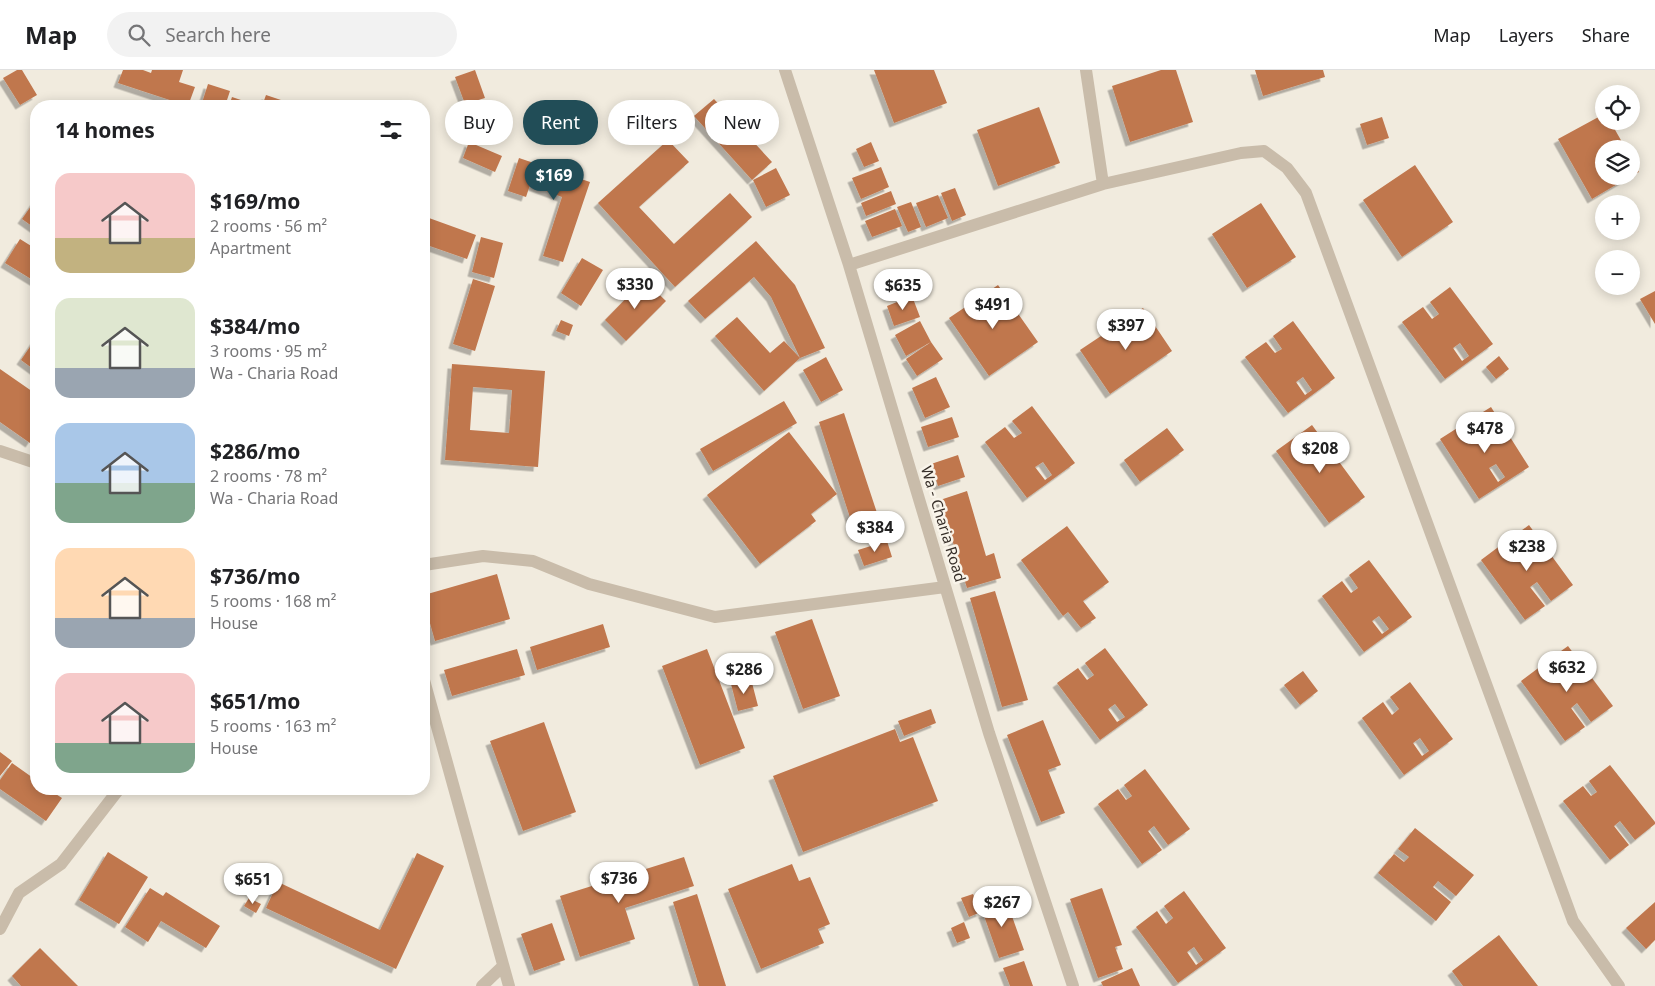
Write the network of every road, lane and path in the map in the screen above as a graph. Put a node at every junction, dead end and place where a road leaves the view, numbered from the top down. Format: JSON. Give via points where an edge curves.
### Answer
{"nodes":[{"id":1,"x":785,"y":70,"type":"edge"},
{"id":2,"x":1086,"y":70,"type":"edge"},
{"id":3,"x":1103,"y":184,"type":"junction"},
{"id":4,"x":848,"y":265,"type":"junction"},
{"id":5,"x":0,"y":451,"type":"edge"},
{"id":6,"x":30,"y":461,"type":"edge"},
{"id":7,"x":430,"y":564,"type":"edge"},
{"id":8,"x":945,"y":588,"type":"junction"},
{"id":9,"x":430,"y":702,"type":"edge"},
{"id":10,"x":114,"y":795,"type":"edge"},
{"id":11,"x":0,"y":929,"type":"edge"},
{"id":12,"x":503,"y":966,"type":"junction"},
{"id":13,"x":482,"y":986,"type":"edge"},
{"id":14,"x":509,"y":986,"type":"edge"},
{"id":15,"x":1073,"y":986,"type":"edge"},
{"id":16,"x":1619,"y":986,"type":"edge"}],
"edges":[{"from":1,"to":4,"type":"street","name":"Wa - Charia Road"},
{"from":2,"to":3,"type":"street"},
{"from":3,"to":4,"type":"street"},
{"from":3,"to":16,"type":"street","via":[[1264,151],[1287,168],[1306,194],[1573,921]]},
{"from":4,"to":8,"type":"street","name":"Wa - Charia Road"},
{"from":5,"to":6,"type":"street"},
{"from":7,"to":8,"type":"street","via":[[482,556],[534,560],[589,584],[715,617]]},
{"from":8,"to":15,"type":"street","name":"Wa - Charia Road","via":[[989,733]]},
{"from":9,"to":12,"type":"street"},
{"from":10,"to":11,"type":"street","via":[[62,864],[19,893]]},
{"from":12,"to":13,"type":"street"},
{"from":12,"to":14,"type":"street"}]}
